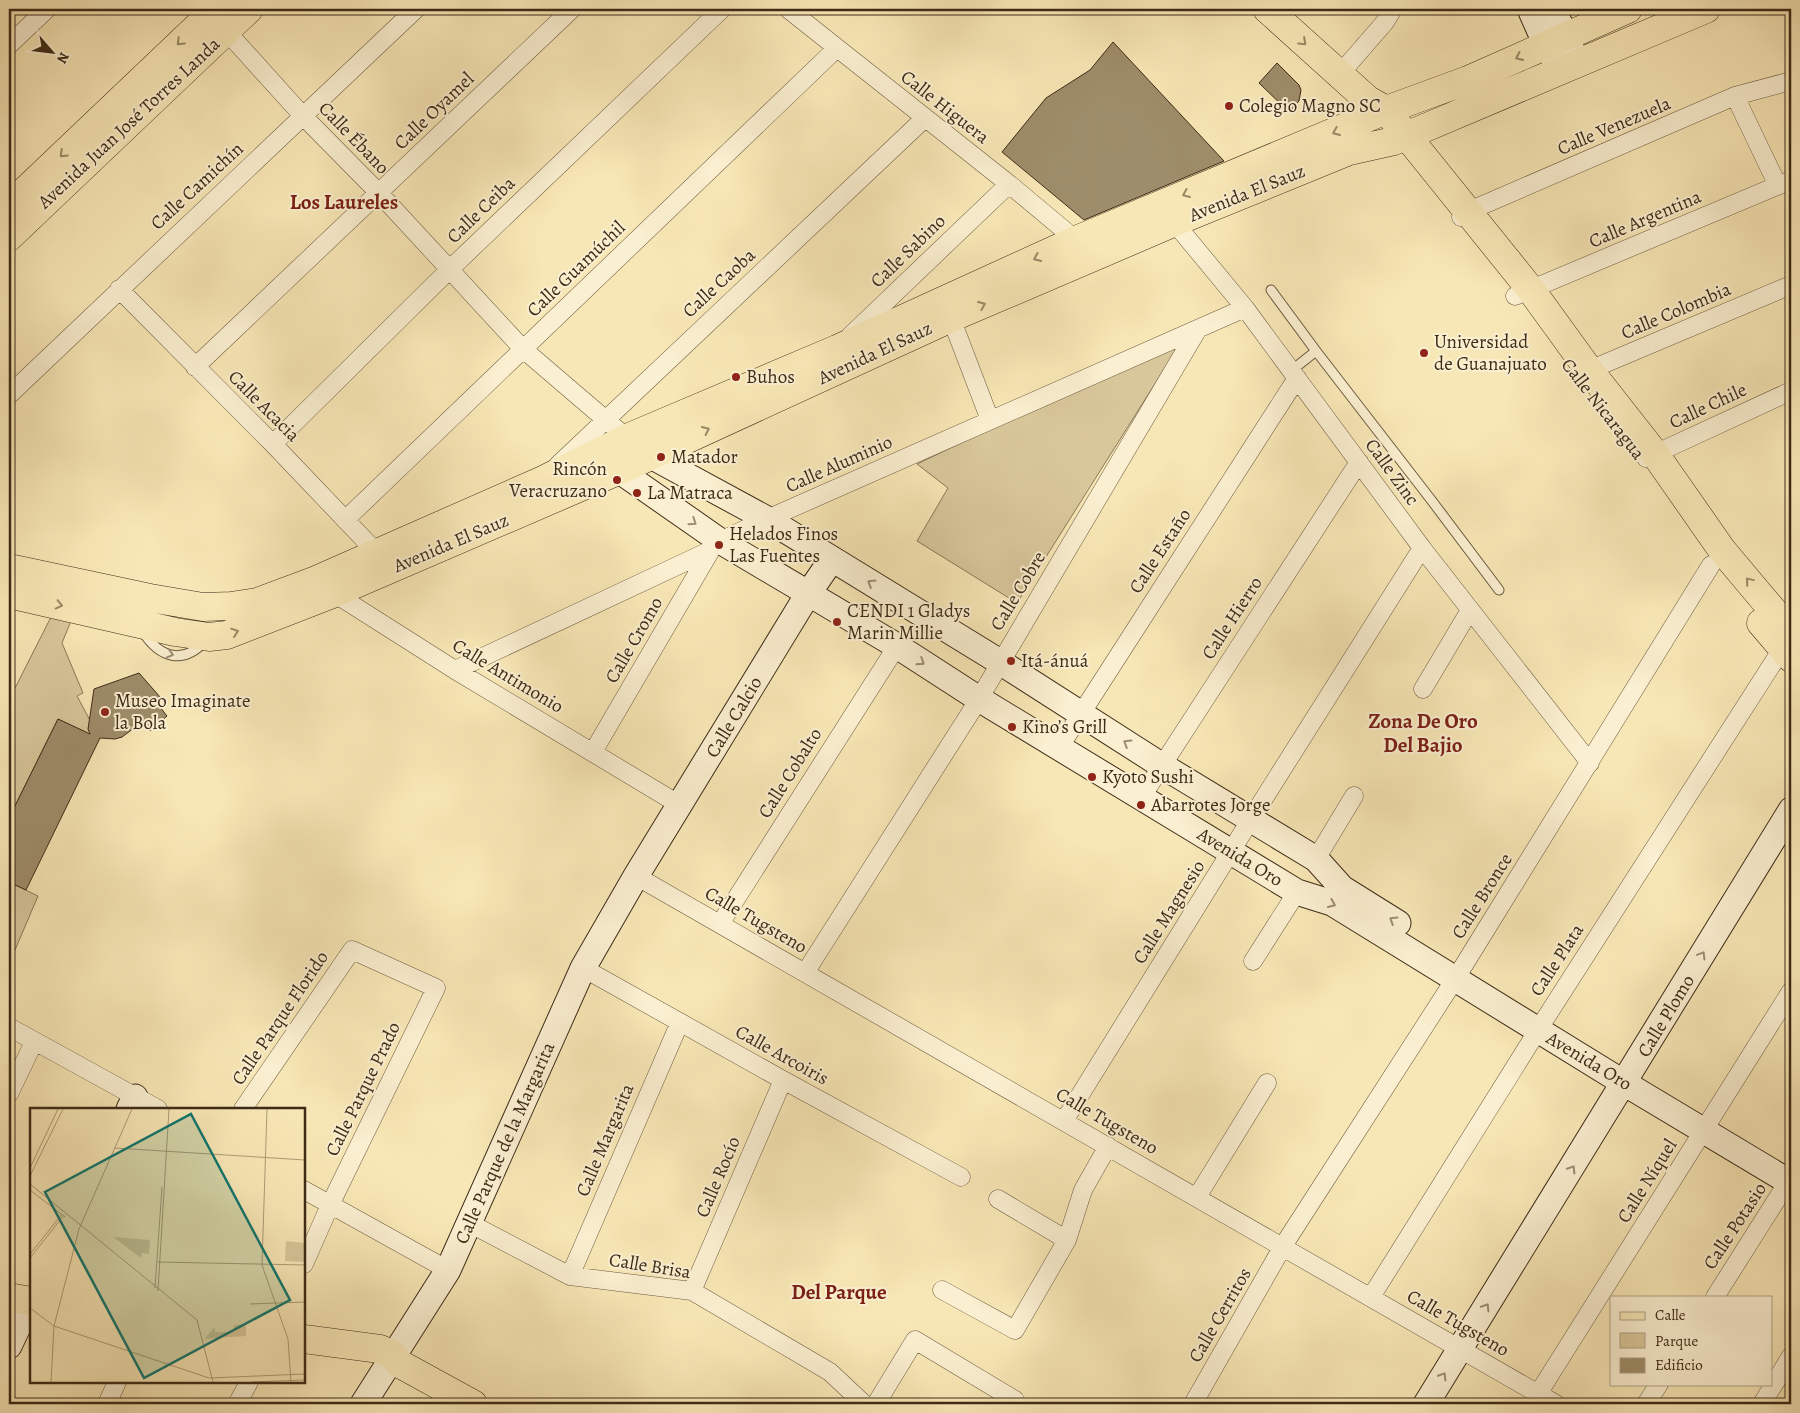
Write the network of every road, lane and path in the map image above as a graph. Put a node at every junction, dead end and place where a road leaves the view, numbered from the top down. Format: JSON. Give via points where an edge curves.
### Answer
{"nodes":[{"id":1,"x":47,"y":9,"type":"edge"},
{"id":2,"x":249,"y":9,"type":"edge"},
{"id":3,"x":416,"y":9,"type":"edge"},
{"id":4,"x":572,"y":9,"type":"edge"},
{"id":5,"x":722,"y":9,"type":"edge"},
{"id":6,"x":788,"y":9,"type":"edge"},
{"id":7,"x":1267,"y":9,"type":"edge"},
{"id":8,"x":1393,"y":9,"type":"edge"},
{"id":9,"x":1530,"y":9,"type":"edge"},
{"id":10,"x":1552,"y":9,"type":"edge"},
{"id":11,"x":1628,"y":9,"type":"edge"},
{"id":12,"x":1706,"y":9,"type":"edge"},
{"id":13,"x":214,"y":16,"type":"edge"},
{"id":14,"x":1555,"y":41,"type":"junction"},
{"id":15,"x":9,"y":45,"type":"edge"},
{"id":16,"x":837,"y":48,"type":"junction"},
{"id":17,"x":1569,"y":67,"type":"junction"},
{"id":18,"x":1339,"y":75,"type":"junction"},
{"id":19,"x":1791,"y":82,"type":"edge"},
{"id":20,"x":1735,"y":96,"type":"junction"},
{"id":21,"x":1376,"y":109,"type":"junction"},
{"id":22,"x":303,"y":116,"type":"junction"},
{"id":23,"x":924,"y":118,"type":"junction"},
{"id":24,"x":1400,"y":139,"type":"junction"},
{"id":25,"x":1785,"y":183,"type":"edge"},
{"id":26,"x":1009,"y":184,"type":"junction"},
{"id":27,"x":379,"y":193,"type":"junction"},
{"id":28,"x":9,"y":206,"type":"edge"},
{"id":29,"x":1167,"y":214,"type":"junction"},
{"id":30,"x":1463,"y":216,"type":"junction"},
{"id":31,"x":9,"y":237,"type":"edge"},
{"id":32,"x":1076,"y":240,"type":"junction"},
{"id":33,"x":449,"y":270,"type":"junction"},
{"id":34,"x":1791,"y":286,"type":"edge"},
{"id":35,"x":119,"y":290,"type":"junction"},
{"id":36,"x":1271,"y":290,"type":"dead end"},
{"id":37,"x":1523,"y":293,"type":"junction"},
{"id":38,"x":1245,"y":308,"type":"junction"},
{"id":39,"x":951,"y":318,"type":"junction"},
{"id":40,"x":1198,"y":329,"type":"junction"},
{"id":41,"x":837,"y":348,"type":"junction"},
{"id":42,"x":523,"y":349,"type":"junction"},
{"id":43,"x":1316,"y":351,"type":"junction"},
{"id":44,"x":195,"y":367,"type":"junction"},
{"id":45,"x":1583,"y":373,"type":"junction"},
{"id":46,"x":1294,"y":374,"type":"junction"},
{"id":47,"x":1791,"y":391,"type":"edge"},
{"id":48,"x":9,"y":395,"type":"edge"},
{"id":49,"x":604,"y":420,"type":"junction"},
{"id":50,"x":990,"y":420,"type":"junction"},
{"id":51,"x":627,"y":438,"type":"junction"},
{"id":52,"x":273,"y":444,"type":"junction"},
{"id":53,"x":596,"y":454,"type":"junction"},
{"id":54,"x":651,"y":456,"type":"junction"},
{"id":55,"x":1649,"y":456,"type":"junction"},
{"id":56,"x":1359,"y":462,"type":"junction"},
{"id":57,"x":618,"y":471,"type":"junction"},
{"id":58,"x":543,"y":480,"type":"junction"},
{"id":59,"x":767,"y":519,"type":"junction"},
{"id":60,"x":345,"y":520,"type":"junction"},
{"id":61,"x":716,"y":545,"type":"junction"},
{"id":62,"x":1422,"y":548,"type":"junction"},
{"id":63,"x":377,"y":553,"type":"junction"},
{"id":64,"x":832,"y":559,"type":"junction"},
{"id":65,"x":1711,"y":565,"type":"junction"},
{"id":66,"x":9,"y":568,"type":"edge"},
{"id":67,"x":325,"y":587,"type":"junction"},
{"id":68,"x":1499,"y":590,"type":"dead end"},
{"id":69,"x":10,"y":593,"type":"edge"},
{"id":70,"x":808,"y":594,"type":"junction"},
{"id":71,"x":1470,"y":610,"type":"junction"},
{"id":72,"x":1789,"y":643,"type":"edge"},
{"id":73,"x":896,"y":646,"type":"junction"},
{"id":74,"x":1000,"y":662,"type":"junction"},
{"id":75,"x":455,"y":670,"type":"junction"},
{"id":76,"x":1423,"y":689,"type":"dead end"},
{"id":77,"x":979,"y":699,"type":"junction"},
{"id":78,"x":1080,"y":714,"type":"junction"},
{"id":79,"x":1059,"y":748,"type":"junction"},
{"id":80,"x":593,"y":752,"type":"junction"},
{"id":81,"x":1590,"y":763,"type":"junction"},
{"id":82,"x":1162,"y":765,"type":"junction"},
{"id":83,"x":1354,"y":796,"type":"dead end"},
{"id":84,"x":1141,"y":798,"type":"junction"},
{"id":85,"x":680,"y":805,"type":"junction"},
{"id":86,"x":1791,"y":810,"type":"edge"},
{"id":87,"x":1251,"y":819,"type":"junction"},
{"id":88,"x":1232,"y":852,"type":"junction"},
{"id":89,"x":1316,"y":859,"type":"junction"},
{"id":90,"x":636,"y":876,"type":"junction"},
{"id":91,"x":1297,"y":892,"type":"junction"},
{"id":92,"x":720,"y":924,"type":"junction"},
{"id":93,"x":1253,"y":961,"type":"dead end"},
{"id":94,"x":583,"y":968,"type":"junction"},
{"id":95,"x":805,"y":972,"type":"junction"},
{"id":96,"x":1459,"y":972,"type":"junction"},
{"id":97,"x":436,"y":988,"type":"joint"},
{"id":98,"x":1791,"y":991,"type":"edge"},
{"id":99,"x":680,"y":1022,"type":"junction"},
{"id":100,"x":1542,"y":1023,"type":"junction"},
{"id":101,"x":9,"y":1027,"type":"edge"},
{"id":102,"x":34,"y":1042,"type":"junction"},
{"id":103,"x":1628,"y":1077,"type":"junction"},
{"id":104,"x":783,"y":1080,"type":"junction"},
{"id":105,"x":1267,"y":1083,"type":"dead end"},
{"id":106,"x":9,"y":1094,"type":"edge"},
{"id":107,"x":132,"y":1103,"type":"edge"},
{"id":108,"x":154,"y":1108,"type":"edge"},
{"id":109,"x":244,"y":1108,"type":"edge"},
{"id":110,"x":1064,"y":1121,"type":"junction"},
{"id":111,"x":1709,"y":1124,"type":"junction"},
{"id":112,"x":1108,"y":1146,"type":"junction"},
{"id":113,"x":961,"y":1177,"type":"dead end"},
{"id":114,"x":1791,"y":1177,"type":"edge"},
{"id":115,"x":305,"y":1191,"type":"edge"},
{"id":116,"x":1197,"y":1197,"type":"junction"},
{"id":117,"x":998,"y":1199,"type":"dead end"},
{"id":118,"x":330,"y":1205,"type":"junction"},
{"id":119,"x":469,"y":1223,"type":"junction"},
{"id":120,"x":1067,"y":1240,"type":"junction"},
{"id":121,"x":1283,"y":1246,"type":"junction"},
{"id":122,"x":305,"y":1262,"type":"edge"},
{"id":123,"x":448,"y":1270,"type":"junction"},
{"id":124,"x":570,"y":1276,"type":"junction"},
{"id":125,"x":942,"y":1290,"type":"dead end"},
{"id":126,"x":692,"y":1291,"type":"junction"},
{"id":127,"x":1716,"y":1296,"type":"edge"},
{"id":128,"x":1371,"y":1297,"type":"junction"},
{"id":129,"x":23,"y":1307,"type":"edge"},
{"id":130,"x":305,"y":1338,"type":"edge"},
{"id":131,"x":9,"y":1346,"type":"edge"},
{"id":132,"x":1461,"y":1348,"type":"junction"},
{"id":133,"x":305,"y":1354,"type":"edge"},
{"id":134,"x":1791,"y":1356,"type":"edge"},
{"id":135,"x":393,"y":1361,"type":"junction"},
{"id":136,"x":117,"y":1383,"type":"edge"},
{"id":137,"x":248,"y":1383,"type":"edge"},
{"id":138,"x":1658,"y":1386,"type":"edge"},
{"id":139,"x":1538,"y":1394,"type":"junction"},
{"id":140,"x":1015,"y":1400,"type":"dead end"},
{"id":141,"x":107,"y":1404,"type":"edge"},
{"id":142,"x":237,"y":1404,"type":"edge"},
{"id":143,"x":363,"y":1404,"type":"edge"},
{"id":144,"x":473,"y":1404,"type":"edge"},
{"id":145,"x":864,"y":1404,"type":"edge"},
{"id":146,"x":876,"y":1404,"type":"edge"},
{"id":147,"x":1193,"y":1404,"type":"edge"},
{"id":148,"x":1426,"y":1404,"type":"edge"},
{"id":149,"x":1556,"y":1404,"type":"edge"},
{"id":150,"x":1646,"y":1404,"type":"edge"},
{"id":151,"x":1762,"y":1404,"type":"edge"}],
"edges":[{"from":1,"to":15,"type":"street"},
{"from":2,"to":13,"type":"main road","name":"Avenida Juan José Torres Landa"},
{"from":3,"to":22,"type":"street","name":"Calle Camichín"},
{"from":4,"to":27,"type":"street","name":"Calle Oyamel"},
{"from":5,"to":33,"type":"street","name":"Calle Ceiba"},
{"from":6,"to":16,"type":"street","name":"Calle Higuera"},
{"from":7,"to":18,"type":"main road","name":"Calle Nicaragua","one_way":true},
{"from":8,"to":18,"type":"street"},
{"from":9,"to":14,"type":"main road"},
{"from":10,"to":14,"type":"main road"},
{"from":11,"to":14,"type":"main road","name":"Avenida El Sauz"},
{"from":12,"to":17,"type":"main road","name":"Avenida El Sauz"},
{"from":13,"to":22,"type":"street","name":"Calle Ébano"},
{"from":13,"to":28,"type":"main road","name":"Avenida Juan José Torres Landa","one_way":true},
{"from":13,"to":31,"type":"main road","name":"Avenida Juan José Torres Landa"},
{"from":14,"to":17,"type":"main road"},
{"from":14,"to":21,"type":"main road","name":"Avenida El Sauz","one_way":true,"via":[[1468,80]]},
{"from":16,"to":23,"type":"street","name":"Calle Higuera"},
{"from":16,"to":42,"type":"street","name":"Calle Guamúchil"},
{"from":17,"to":24,"type":"main road","name":"Avenida El Sauz"},
{"from":18,"to":21,"type":"main road","name":"Calle Nicaragua"},
{"from":19,"to":20,"type":"street","name":"Calle Venezuela"},
{"from":20,"to":25,"type":"street"},
{"from":20,"to":30,"type":"street","name":"Calle Venezuela"},
{"from":21,"to":24,"type":"main road","name":"Calle Nicaragua"},
{"from":21,"to":29,"type":"main road","name":"Avenida El Sauz","one_way":true},
{"from":22,"to":27,"type":"street","name":"Calle Ébano"},
{"from":22,"to":35,"type":"street","name":"Calle Camichín"},
{"from":23,"to":26,"type":"street","name":"Calle Higuera"},
{"from":23,"to":49,"type":"street","name":"Calle Caoba"},
{"from":24,"to":29,"type":"main road","name":"Avenida El Sauz","via":[[1349,151]]},
{"from":24,"to":30,"type":"main road","name":"Calle Nicaragua","via":[[1409,157]]},
{"from":25,"to":37,"type":"street","name":"Calle Argentina"},
{"from":26,"to":32,"type":"street","name":"Calle Higuera"},
{"from":26,"to":41,"type":"street","name":"Calle Sabino"},
{"from":27,"to":33,"type":"street","name":"Calle Ébano"},
{"from":27,"to":44,"type":"street","name":"Calle Oyamel"},
{"from":29,"to":32,"type":"main road","name":"Avenida El Sauz"},
{"from":29,"to":38,"type":"street","name":"Calle Zinc"},
{"from":39,"to":29,"type":"main road","name":"Avenida El Sauz","one_way":true},
{"from":30,"to":37,"type":"main road","name":"Calle Nicaragua"},
{"from":32,"to":41,"type":"main road","name":"Avenida El Sauz","one_way":true},
{"from":33,"to":42,"type":"street","name":"Calle Ébano"},
{"from":33,"to":52,"type":"street","name":"Calle Ceiba"},
{"from":34,"to":45,"type":"street","name":"Calle Colombia"},
{"from":35,"to":44,"type":"street","name":"Calle Acacia"},
{"from":35,"to":48,"type":"street","name":"Calle Camichín"},
{"from":36,"to":43,"type":"lane"},
{"from":37,"to":45,"type":"main road","name":"Calle Nicaragua"},
{"from":38,"to":40,"type":"street","name":"Calle Aluminio"},
{"from":38,"to":46,"type":"street","name":"Calle Zinc"},
{"from":39,"to":50,"type":"street"},
{"from":54,"to":39,"type":"main road","name":"Avenida El Sauz","one_way":true},
{"from":40,"to":50,"type":"street","name":"Calle Aluminio"},
{"from":40,"to":74,"type":"street","name":"Calle Cobre"},
{"from":41,"to":51,"type":"main road","name":"Avenida El Sauz"},
{"from":42,"to":49,"type":"street","name":"Calle Ébano"},
{"from":42,"to":60,"type":"street","name":"Calle Guamúchil"},
{"from":43,"to":46,"type":"lane"},
{"from":43,"to":68,"type":"lane"},
{"from":44,"to":52,"type":"street","name":"Calle Acacia"},
{"from":45,"to":55,"type":"main road","name":"Calle Nicaragua"},
{"from":46,"to":56,"type":"street","name":"Calle Zinc"},
{"from":46,"to":78,"type":"street","name":"Calle Estaño"},
{"from":47,"to":55,"type":"street","name":"Calle Chile"},
{"from":49,"to":51,"type":"street","name":"Calle Ébano"},
{"from":49,"to":58,"type":"street","name":"Calle Caoba"},
{"from":50,"to":59,"type":"street","name":"Calle Aluminio"},
{"from":51,"to":53,"type":"main road","name":"Avenida El Sauz"},
{"from":51,"to":54,"type":"main road","name":"Avenida Oro"},
{"from":52,"to":60,"type":"street","name":"Calle Acacia"},
{"from":53,"to":57,"type":"main road","name":"Avenida Oro"},
{"from":53,"to":58,"type":"main road","name":"Avenida El Sauz"},
{"from":54,"to":57,"type":"main road","name":"Avenida El Sauz"},
{"from":54,"to":59,"type":"main road","name":"Avenida Oro"},
{"from":55,"to":65,"type":"main road","name":"Calle Nicaragua"},
{"from":72,"to":55,"type":"main road","name":"Calle Nicaragua","one_way":true},
{"from":56,"to":62,"type":"street","name":"Calle Zinc"},
{"from":56,"to":82,"type":"street","name":"Calle Hierro"},
{"from":57,"to":61,"type":"main road","name":"Avenida Oro","one_way":true},
{"from":57,"to":67,"type":"main road","name":"Avenida El Sauz"},
{"from":58,"to":63,"type":"main road","name":"Avenida El Sauz"},
{"from":59,"to":61,"type":"street","name":"Calle Aluminio"},
{"from":59,"to":64,"type":"main road","name":"Avenida Oro"},
{"from":60,"to":63,"type":"street","name":"Calle Acacia"},
{"from":61,"to":70,"type":"main road","name":"Avenida Oro"},
{"from":61,"to":75,"type":"street","name":"Calle Aluminio"},
{"from":61,"to":80,"type":"street","name":"Calle Cromo"},
{"from":62,"to":71,"type":"street","name":"Calle Zinc"},
{"from":62,"to":87,"type":"street","name":"Calle Magnesio"},
{"from":63,"to":67,"type":"main road","name":"Avenida El Sauz"},
{"from":64,"to":70,"type":"main road","name":"Calle Calcio"},
{"from":74,"to":64,"type":"main road","name":"Avenida Oro","one_way":true},
{"from":65,"to":72,"type":"main road","name":"Calle Nicaragua"},
{"from":65,"to":81,"type":"street","name":"Calle Bronce"},
{"from":66,"to":67,"type":"main road","name":"Avenida El Sauz","via":[[203,607],[258,602]]},
{"from":69,"to":67,"type":"main road","name":"Avenida El Sauz","one_way":true,"via":[[174,632],[210,637],[227,635]]},
{"from":67,"to":75,"type":"street","name":"Calle Antimonio"},
{"from":70,"to":73,"type":"main road","name":"Avenida Oro"},
{"from":70,"to":85,"type":"main road","name":"Calle Calcio"},
{"from":71,"to":76,"type":"street"},
{"from":71,"to":81,"type":"street","name":"Calle Zinc"},
{"from":72,"to":100,"type":"street","name":"Calle Plata"},
{"from":73,"to":77,"type":"main road","name":"Avenida Oro","one_way":true},
{"from":73,"to":92,"type":"street","name":"Calle Cobalto"},
{"from":74,"to":77,"type":"street","name":"Calle Cobre"},
{"from":74,"to":78,"type":"main road","name":"Avenida Oro"},
{"from":75,"to":80,"type":"street","name":"Calle Antimonio"},
{"from":77,"to":79,"type":"main road","name":"Avenida Oro"},
{"from":77,"to":95,"type":"street","name":"Calle Cobre"},
{"from":78,"to":79,"type":"street","name":"Calle Estaño"},
{"from":82,"to":78,"type":"main road","name":"Avenida Oro","one_way":true},
{"from":79,"to":84,"type":"main road","name":"Avenida Oro"},
{"from":80,"to":85,"type":"street","name":"Calle Antimonio"},
{"from":81,"to":96,"type":"street","name":"Calle Bronce"},
{"from":82,"to":84,"type":"street","name":"Calle Hierro"},
{"from":82,"to":87,"type":"main road","name":"Avenida Oro"},
{"from":83,"to":89,"type":"street"},
{"from":84,"to":88,"type":"main road","name":"Avenida Oro"},
{"from":85,"to":90,"type":"main road","name":"Calle Calcio"},
{"from":103,"to":86,"type":"main road","name":"Calle Plomo","one_way":true},
{"from":87,"to":88,"type":"street","name":"Calle Magnesio"},
{"from":87,"to":89,"type":"main road","name":"Avenida Oro"},
{"from":88,"to":91,"type":"main road","name":"Avenida Oro"},
{"from":88,"to":110,"type":"street","name":"Calle Magnesio"},
{"from":96,"to":89,"type":"main road","name":"Avenida Oro","one_way":true,"via":[[1342,888]]},
{"from":90,"to":92,"type":"street","name":"Calle Tugsteno"},
{"from":90,"to":94,"type":"main road","name":"Calle Parque de la Margarita"},
{"from":91,"to":93,"type":"street"},
{"from":91,"to":96,"type":"main road","name":"Avenida Oro","one_way":true,"via":[[1332,903]]},
{"from":92,"to":95,"type":"street","name":"Calle Tugsteno"},
{"from":94,"to":99,"type":"street","name":"Calle Arcoiris"},
{"from":94,"to":119,"type":"main road","name":"Calle Parque de la Margarita"},
{"from":95,"to":110,"type":"street","name":"Calle Tugsteno"},
{"from":96,"to":100,"type":"main road","name":"Avenida Oro"},
{"from":96,"to":121,"type":"street","name":"Calle Bronce"},
{"from":97,"to":109,"type":"street","name":"Calle Parque Florido","via":[[352,950]]},
{"from":97,"to":118,"type":"street","name":"Calle Parque Prado"},
{"from":98,"to":111,"type":"street","name":"Calle Níquel"},
{"from":99,"to":104,"type":"street","name":"Calle Arcoiris"},
{"from":99,"to":124,"type":"street","name":"Calle Margarita"},
{"from":100,"to":103,"type":"main road","name":"Avenida Oro"},
{"from":100,"to":128,"type":"street","name":"Calle Plata"},
{"from":101,"to":102,"type":"street"},
{"from":102,"to":106,"type":"street"},
{"from":102,"to":107,"type":"street"},
{"from":103,"to":111,"type":"main road","name":"Avenida Oro"},
{"from":132,"to":103,"type":"main road","name":"Calle Plomo","one_way":true},
{"from":104,"to":113,"type":"street","name":"Calle Arcoiris"},
{"from":104,"to":126,"type":"street","name":"Calle Rocío"},
{"from":105,"to":116,"type":"street"},
{"from":107,"to":108,"type":"street"},
{"from":110,"to":112,"type":"street","name":"Calle Tugsteno"},
{"from":111,"to":114,"type":"main road","name":"Avenida Oro"},
{"from":111,"to":139,"type":"street","name":"Calle Níquel"},
{"from":112,"to":116,"type":"street","name":"Calle Tugsteno"},
{"from":112,"to":120,"type":"street","via":[[1084,1190]]},
{"from":114,"to":127,"type":"street","name":"Calle Potasio"},
{"from":115,"to":118,"type":"street"},
{"from":116,"to":121,"type":"street","name":"Calle Tugsteno"},
{"from":117,"to":120,"type":"street"},
{"from":118,"to":122,"type":"street","name":"Calle Parque Prado"},
{"from":118,"to":123,"type":"street"},
{"from":119,"to":123,"type":"main road","name":"Calle Parque de la Margarita"},
{"from":119,"to":124,"type":"street","name":"Calle Brisa"},
{"from":120,"to":125,"type":"street","via":[[1015,1330]]},
{"from":121,"to":128,"type":"street","name":"Calle Tugsteno"},
{"from":121,"to":147,"type":"street","name":"Calle Cerritos"},
{"from":123,"to":135,"type":"main road","name":"Calle Parque de la Margarita"},
{"from":124,"to":126,"type":"street","name":"Calle Brisa"},
{"from":126,"to":145,"type":"street","name":"Calle Brisa","via":[[830,1372]]},
{"from":128,"to":132,"type":"street","name":"Calle Tugsteno"},
{"from":129,"to":131,"type":"main road"},
{"from":130,"to":135,"type":"main road","via":[[380,1349]]},
{"from":132,"to":139,"type":"street","name":"Calle Tugsteno"},
{"from":148,"to":132,"type":"main road","name":"Calle Plomo","one_way":true},
{"from":133,"to":135,"type":"main road"},
{"from":134,"to":151,"type":"street"},
{"from":135,"to":143,"type":"main road","name":"Calle Parque de la Margarita"},
{"from":135,"to":144,"type":"main road"},
{"from":136,"to":141,"type":"street"},
{"from":137,"to":142,"type":"street"},
{"from":138,"to":150,"type":"street"},
{"from":139,"to":149,"type":"street","name":"Calle Tugsteno"},
{"from":140,"to":146,"type":"street","via":[[915,1340]]}]}
